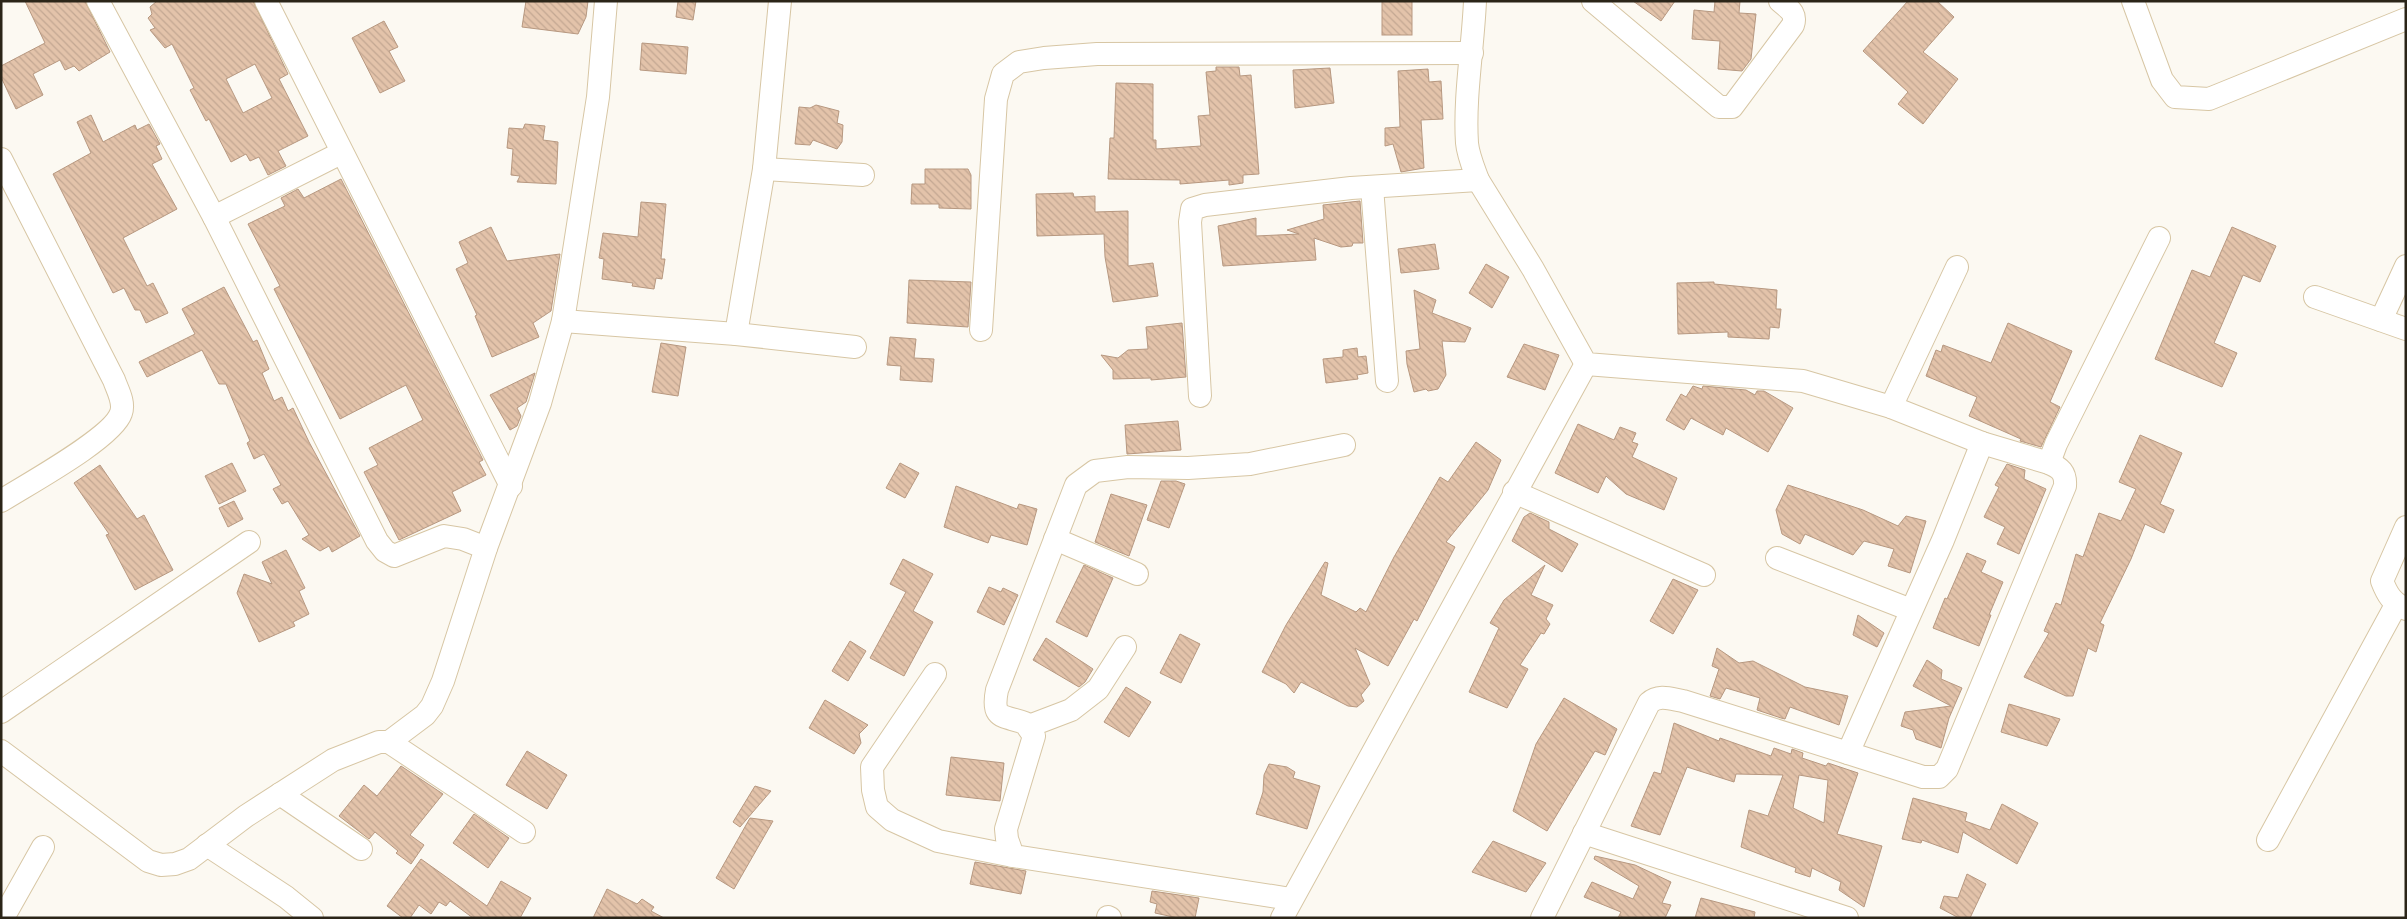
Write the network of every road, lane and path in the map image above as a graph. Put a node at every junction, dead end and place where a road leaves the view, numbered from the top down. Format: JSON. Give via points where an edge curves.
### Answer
{"nodes":[{"id":1,"x":98,"y":1,"type":"edge"},
{"id":2,"x":266,"y":1,"type":"edge"},
{"id":3,"x":606,"y":1,"type":"edge"},
{"id":4,"x":780,"y":1,"type":"edge"},
{"id":5,"x":1474,"y":1,"type":"edge"},
{"id":6,"x":1594,"y":1,"type":"edge"},
{"id":7,"x":1780,"y":1,"type":"edge"},
{"id":8,"x":2133,"y":1,"type":"edge"},
{"id":9,"x":2406,"y":20,"type":"edge"},
{"id":10,"x":1472,"y":53,"type":"junction"},
{"id":11,"x":341,"y":153,"type":"junction"},
{"id":12,"x":1,"y":159,"type":"edge"},
{"id":13,"x":764,"y":169,"type":"junction"},
{"id":14,"x":863,"y":174,"type":"dead end"},
{"id":15,"x":1478,"y":180,"type":"junction"},
{"id":16,"x":1372,"y":187,"type":"junction"},
{"id":17,"x":214,"y":217,"type":"junction"},
{"id":18,"x":2159,"y":238,"type":"dead end"},
{"id":19,"x":2406,"y":266,"type":"edge"},
{"id":20,"x":1957,"y":267,"type":"dead end"},
{"id":21,"x":2315,"y":297,"type":"dead end"},
{"id":22,"x":563,"y":320,"type":"junction"},
{"id":23,"x":2381,"y":320,"type":"junction"},
{"id":24,"x":2406,"y":329,"type":"edge"},
{"id":25,"x":980,"y":330,"type":"dead end"},
{"id":26,"x":736,"y":334,"type":"junction"},
{"id":27,"x":855,"y":347,"type":"dead end"},
{"id":28,"x":1586,"y":364,"type":"junction"},
{"id":29,"x":1387,"y":380,"type":"dead end"},
{"id":30,"x":1200,"y":396,"type":"dead end"},
{"id":31,"x":1891,"y":407,"type":"junction"},
{"id":32,"x":1982,"y":443,"type":"junction"},
{"id":33,"x":1344,"y":445,"type":"dead end"},
{"id":34,"x":2049,"y":463,"type":"junction"},
{"id":35,"x":511,"y":486,"type":"junction"},
{"id":36,"x":1514,"y":492,"type":"junction"},
{"id":37,"x":1,"y":500,"type":"edge"},
{"id":38,"x":2406,"y":527,"type":"edge"},
{"id":39,"x":1055,"y":539,"type":"junction"},
{"id":40,"x":249,"y":542,"type":"dead end"},
{"id":41,"x":486,"y":548,"type":"junction"},
{"id":42,"x":1777,"y":558,"type":"dead end"},
{"id":43,"x":1137,"y":574,"type":"dead end"},
{"id":44,"x":1704,"y":575,"type":"dead end"},
{"id":45,"x":2401,"y":607,"type":"edge"},
{"id":46,"x":1910,"y":610,"type":"junction"},
{"id":47,"x":1126,"y":646,"type":"dead end"},
{"id":48,"x":935,"y":674,"type":"dead end"},
{"id":49,"x":1,"y":712,"type":"edge"},
{"id":50,"x":1029,"y":726,"type":"junction"},
{"id":51,"x":389,"y":742,"type":"junction"},
{"id":52,"x":1,"y":751,"type":"edge"},
{"id":53,"x":1848,"y":753,"type":"junction"},
{"id":54,"x":280,"y":794,"type":"junction"},
{"id":55,"x":524,"y":832,"type":"dead end"},
{"id":56,"x":1584,"y":833,"type":"junction"},
{"id":57,"x":2268,"y":840,"type":"dead end"},
{"id":58,"x":207,"y":845,"type":"junction"},
{"id":59,"x":43,"y":847,"type":"dead end"},
{"id":60,"x":361,"y":849,"type":"dead end"},
{"id":61,"x":1014,"y":856,"type":"junction"},
{"id":62,"x":1286,"y":908,"type":"edge"},
{"id":63,"x":3,"y":918,"type":"edge"},
{"id":64,"x":312,"y":918,"type":"edge"},
{"id":65,"x":1542,"y":918,"type":"edge"},
{"id":66,"x":1847,"y":918,"type":"edge"}],
"edges":[{"from":1,"to":17,"type":"street"},
{"from":2,"to":11,"type":"street"},
{"from":3,"to":22,"type":"street","via":[[598,97]]},
{"from":4,"to":13,"type":"street"},
{"from":5,"to":10,"type":"street"},
{"from":6,"to":7,"type":"street","via":[[1725,108],[1732,107],[1793,25],[1793,13]]},
{"from":8,"to":9,"type":"street","via":[[2162,80],[2175,97],[2209,98]]},
{"from":10,"to":15,"type":"street","via":[[1467,145]]},
{"from":10,"to":25,"type":"street","via":[[1097,54],[1019,62],[1003,74],[996,99]]},
{"from":11,"to":17,"type":"street"},
{"from":11,"to":35,"type":"street"},
{"from":12,"to":37,"type":"street","via":[[122,400],[121,413],[98,439]]},
{"from":13,"to":14,"type":"street"},
{"from":13,"to":26,"type":"street"},
{"from":15,"to":16,"type":"street"},
{"from":15,"to":28,"type":"street","via":[[1534,270]]},
{"from":16,"to":29,"type":"street"},
{"from":16,"to":30,"type":"street","via":[[1192,209],[1190,222]]},
{"from":17,"to":41,"type":"street","via":[[369,526],[385,551],[394,556],[444,536]]},
{"from":18,"to":34,"type":"street"},
{"from":19,"to":23,"type":"street"},
{"from":20,"to":31,"type":"street"},
{"from":21,"to":23,"type":"street"},
{"from":22,"to":26,"type":"street"},
{"from":22,"to":35,"type":"street","via":[[540,403]]},
{"from":23,"to":24,"type":"street"},
{"from":26,"to":27,"type":"street"},
{"from":28,"to":31,"type":"street","via":[[1803,381]]},
{"from":28,"to":36,"type":"street"},
{"from":31,"to":32,"type":"street"},
{"from":32,"to":34,"type":"street"},
{"from":32,"to":46,"type":"street","via":[[1943,540]]},
{"from":33,"to":39,"type":"street","via":[[1250,464],[1096,470],[1076,485]]},
{"from":34,"to":53,"type":"street","via":[[2060,469],[2065,486],[1947,769],[1939,778],[1923,777]]},
{"from":35,"to":41,"type":"street"},
{"from":36,"to":44,"type":"street"},
{"from":36,"to":62,"type":"street"},
{"from":38,"to":45,"type":"street","via":[[2382,581],[2386,592]]},
{"from":39,"to":43,"type":"street"},
{"from":39,"to":50,"type":"street","via":[[994,702],[1001,716]]},
{"from":40,"to":49,"type":"street"},
{"from":41,"to":51,"type":"street","via":[[432,706]]},
{"from":42,"to":46,"type":"street"},
{"from":45,"to":57,"type":"street"},
{"from":46,"to":53,"type":"street"},
{"from":47,"to":50,"type":"street","via":[[1098,689],[1071,710]]},
{"from":48,"to":61,"type":"street","via":[[872,767],[877,807],[892,820],[938,841]]},
{"from":50,"to":61,"type":"street","via":[[1034,736],[1032,747],[1006,829]]},
{"from":51,"to":54,"type":"street","via":[[379,742],[333,760]]},
{"from":51,"to":55,"type":"street"},
{"from":52,"to":58,"type":"street","via":[[148,861],[161,865],[175,864],[189,859]]},
{"from":53,"to":56,"type":"street","via":[[1660,697],[1649,703]]},
{"from":54,"to":58,"type":"street"},
{"from":54,"to":60,"type":"street"},
{"from":56,"to":65,"type":"street"},
{"from":56,"to":66,"type":"street"},
{"from":58,"to":64,"type":"street"},
{"from":59,"to":63,"type":"street"},
{"from":61,"to":62,"type":"street"}]}
